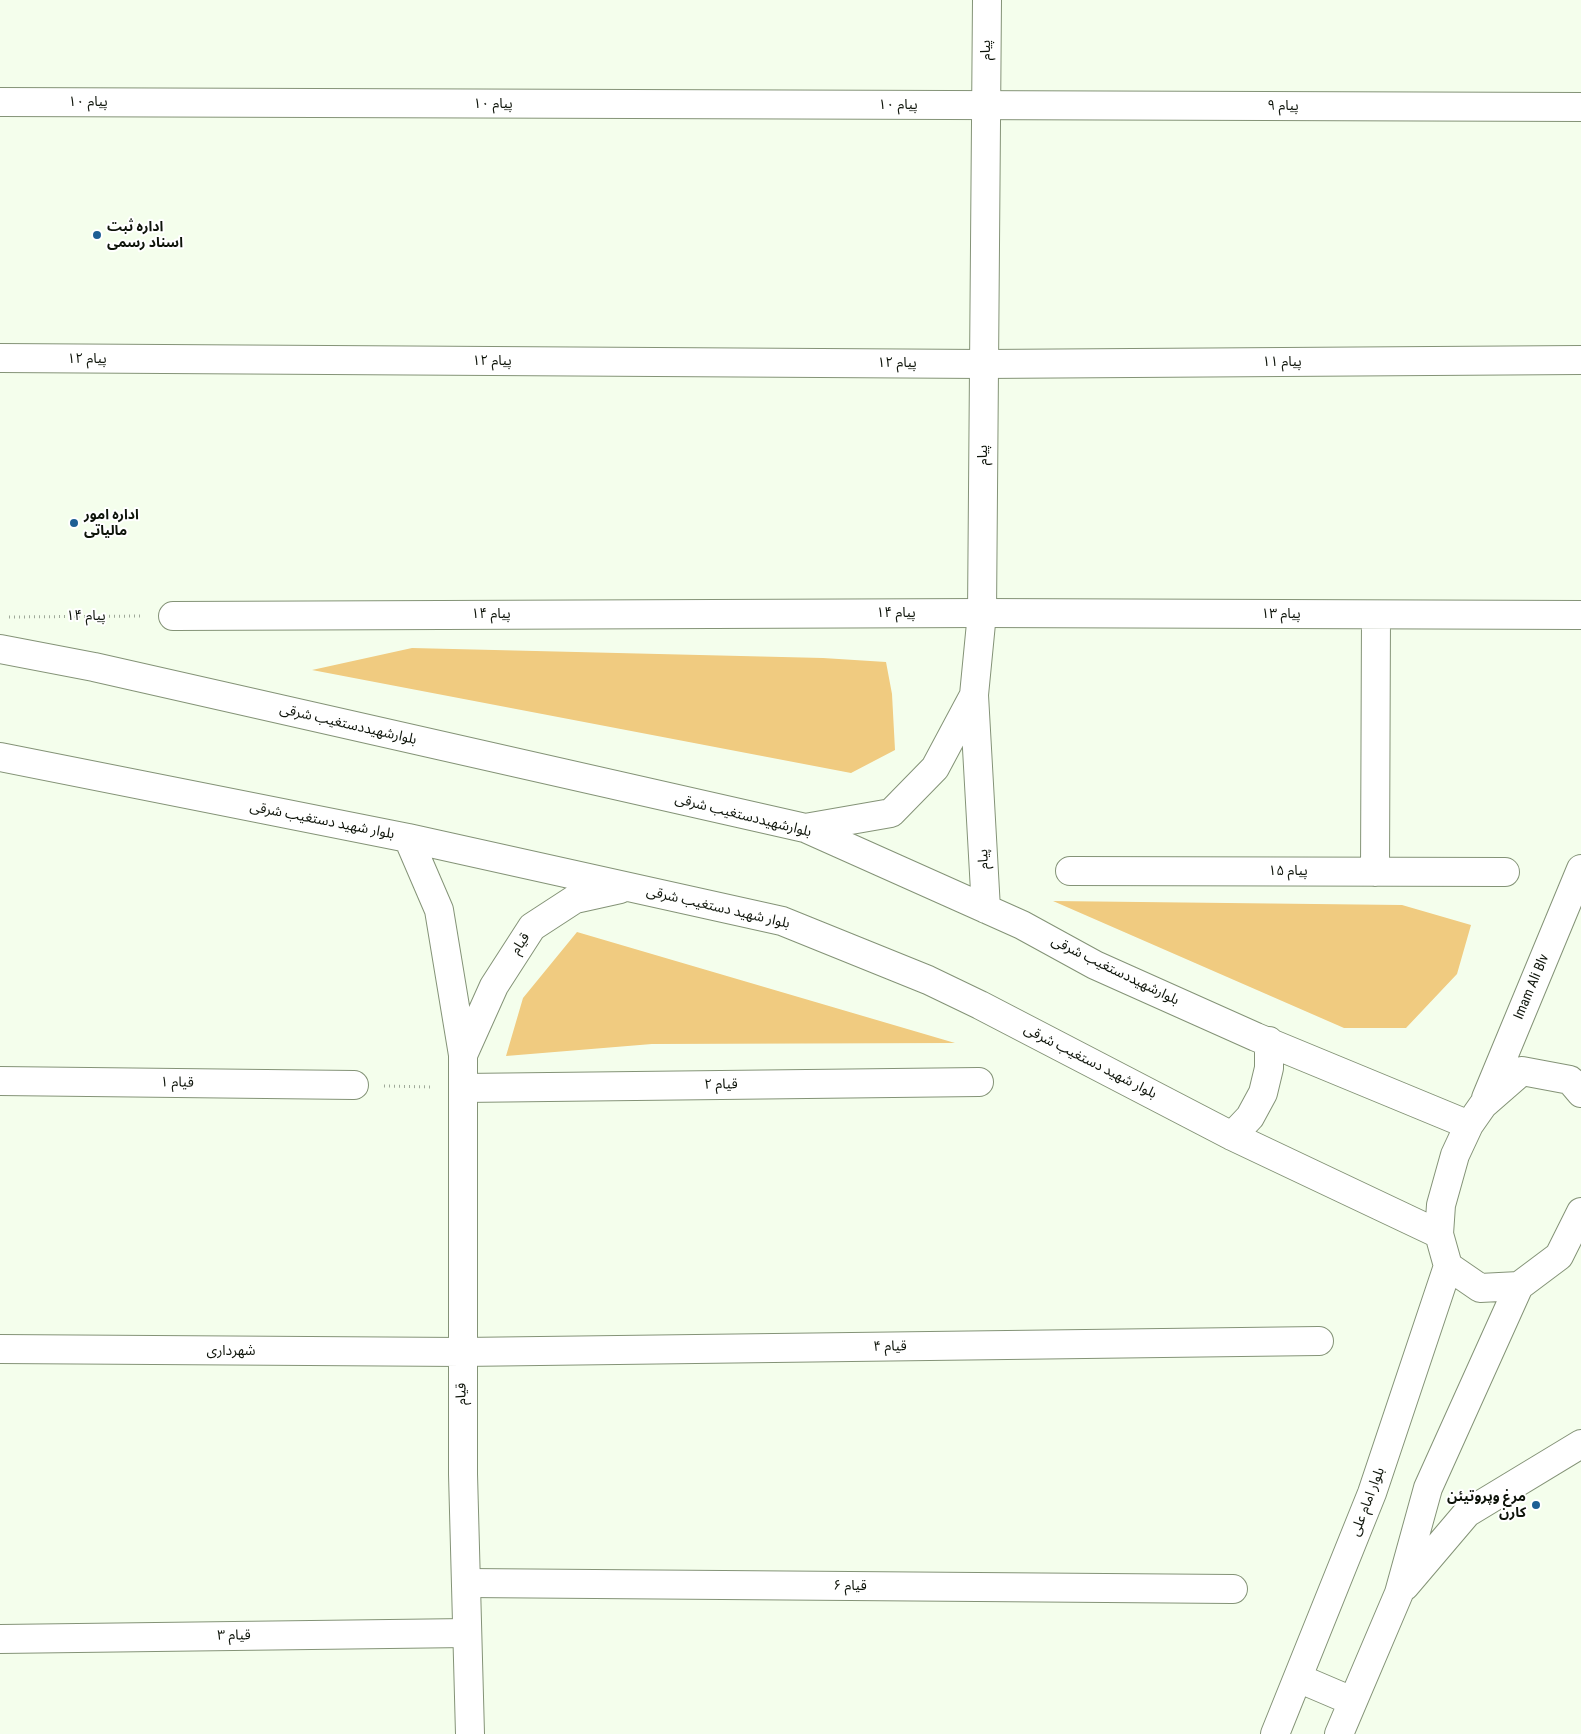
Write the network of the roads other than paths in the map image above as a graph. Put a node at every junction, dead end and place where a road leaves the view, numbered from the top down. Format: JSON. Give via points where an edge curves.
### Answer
{"nodes":[{"id":1,"x":987,"y":0,"type":"edge"},
{"id":2,"x":0,"y":102,"type":"edge"},
{"id":3,"x":986,"y":105,"type":"junction"},
{"id":4,"x":1581,"y":107,"type":"edge"},
{"id":5,"x":0,"y":358,"type":"edge"},
{"id":6,"x":1581,"y":360,"type":"edge"},
{"id":7,"x":984,"y":364,"type":"junction"},
{"id":8,"x":982,"y":613,"type":"junction"},
{"id":9,"x":1376,"y":614,"type":"junction"},
{"id":10,"x":1581,"y":615,"type":"edge"},
{"id":11,"x":173,"y":616,"type":"road end"},
{"id":12,"x":0,"y":649,"type":"edge"},
{"id":13,"x":974,"y":695,"type":"junction"},
{"id":14,"x":0,"y":757,"type":"edge"},
{"id":15,"x":805,"y":828,"type":"junction"},
{"id":16,"x":408,"y":838,"type":"junction"},
{"id":17,"x":1581,"y":869,"type":"edge"},
{"id":18,"x":1070,"y":871,"type":"dead end"},
{"id":19,"x":1374,"y":872,"type":"junction"},
{"id":20,"x":1505,"y":872,"type":"dead end"},
{"id":21,"x":628,"y":887,"type":"junction"},
{"id":22,"x":986,"y":909,"type":"junction"},
{"id":23,"x":1269,"y":1041,"type":"junction"},
{"id":24,"x":463,"y":1055,"type":"junction"},
{"id":25,"x":0,"y":1081,"type":"edge"},
{"id":26,"x":979,"y":1082,"type":"dead end"},
{"id":27,"x":354,"y":1085,"type":"road end"},
{"id":28,"x":463,"y":1088,"type":"junction"},
{"id":29,"x":1581,"y":1093,"type":"edge"},
{"id":30,"x":1476,"y":1115,"type":"junction"},
{"id":31,"x":1232,"y":1136,"type":"junction"},
{"id":32,"x":1581,"y":1212,"type":"edge"},
{"id":33,"x":1439,"y":1234,"type":"junction"},
{"id":34,"x":1448,"y":1266,"type":"junction"},
{"id":35,"x":1519,"y":1286,"type":"junction"},
{"id":36,"x":1319,"y":1341,"type":"dead end"},
{"id":37,"x":0,"y":1349,"type":"edge"},
{"id":38,"x":462,"y":1352,"type":"junction"},
{"id":39,"x":1581,"y":1444,"type":"edge"},
{"id":40,"x":467,"y":1583,"type":"junction"},
{"id":41,"x":1233,"y":1589,"type":"dead end"},
{"id":42,"x":1399,"y":1593,"type":"junction"},
{"id":43,"x":467,"y":1633,"type":"junction"},
{"id":44,"x":0,"y":1639,"type":"edge"},
{"id":45,"x":1298,"y":1678,"type":"junction"},
{"id":46,"x":1352,"y":1701,"type":"junction"},
{"id":47,"x":470,"y":1734,"type":"edge"},
{"id":48,"x":1275,"y":1734,"type":"edge"},
{"id":49,"x":1339,"y":1734,"type":"edge"}],
"edges":[{"from":1,"to":3,"type":"street","name":"پیام"},
{"from":2,"to":3,"type":"street","name":"پیام ۱۰"},
{"from":3,"to":4,"type":"street","name":"پیام ۹"},
{"from":3,"to":7,"type":"street","name":"پیام"},
{"from":5,"to":7,"type":"street","name":"پیام ۱۲"},
{"from":6,"to":7,"type":"street","name":"پیام ۱۱"},
{"from":7,"to":8,"type":"street","name":"پیام"},
{"from":8,"to":9,"type":"street","name":"پیام ۱۳"},
{"from":8,"to":11,"type":"street","name":"پیام ۱۴"},
{"from":8,"to":13,"type":"street","name":"پیام"},
{"from":9,"to":10,"type":"street","name":"پیام ۱۳"},
{"from":9,"to":19,"type":"street"},
{"from":12,"to":15,"type":"street","name":"بلوارشهیددستغیب شرقی","via":[[104,669]]},
{"from":13,"to":15,"type":"street","via":[[935,768],[891,814]]},
{"from":13,"to":22,"type":"street","name":"پیام"},
{"from":14,"to":16,"type":"street","name":"بلوار شهید دستغیب شرقی"},
{"from":15,"to":22,"type":"street","name":"بلوارشهیددستغیب شرقی"},
{"from":16,"to":21,"type":"street","name":"بلوار شهید دستغیب شرقی"},
{"from":16,"to":24,"type":"street","name":"قیام","via":[[439,910]]},
{"from":17,"to":30,"type":"street","name":"Imam Ali Blv"},
{"from":18,"to":19,"type":"street","name":"پيام ۱۵"},
{"from":19,"to":20,"type":"street","name":"پيام ۱۵"},
{"from":21,"to":24,"type":"street","name":"قیام","via":[[575,899],[532,927],[494,986]]},
{"from":21,"to":31,"type":"street","name":"بلوار شهید دستغیب شرقی","via":[[782,921],[928,980]]},
{"from":22,"to":23,"type":"street","name":"بلوارشهیددستغیب شرقی","via":[[1096,965]]},
{"from":23,"to":30,"type":"street","name":"بلوارشهیددستغیب شرقی"},
{"from":23,"to":31,"type":"street","via":[[1270,1068],[1263,1093],[1250,1117]]},
{"from":24,"to":28,"type":"street","name":"قیام"},
{"from":25,"to":27,"type":"street","name":"قیام ۱"},
{"from":26,"to":28,"type":"street","name":"قیام ۲"},
{"from":28,"to":38,"type":"street","name":"قیام"},
{"from":29,"to":30,"type":"street","via":[[1570,1080],[1522,1071]]},
{"from":30,"to":33,"type":"street","name":"Imam Ali Blv","via":[[1455,1155],[1441,1205]]},
{"from":31,"to":33,"type":"street","name":"بلوار شهید دستغیب شرقی"},
{"from":32,"to":35,"type":"street","via":[[1559,1256]]},
{"from":33,"to":34,"type":"street","name":"Imam Ali Blv"},
{"from":34,"to":35,"type":"street","via":[[1480,1288]]},
{"from":34,"to":45,"type":"street","name":"بلوار امام علی","via":[[1372,1493]]},
{"from":35,"to":42,"type":"street","via":[[1428,1488]]},
{"from":36,"to":38,"type":"street","name":"قیام ۴"},
{"from":37,"to":38,"type":"street","name":"شهرداری"},
{"from":38,"to":40,"type":"street","name":"قیام"},
{"from":39,"to":42,"type":"street","via":[[1467,1513]]},
{"from":40,"to":41,"type":"street","name":"قیام ۶"},
{"from":40,"to":43,"type":"street","name":"قیام"},
{"from":42,"to":46,"type":"street"},
{"from":43,"to":44,"type":"street","name":"قیام ۳"},
{"from":43,"to":47,"type":"street","name":"قیام"},
{"from":45,"to":46,"type":"street"},
{"from":45,"to":48,"type":"street","name":"بلوار امام علی"},
{"from":46,"to":49,"type":"street"}]}
